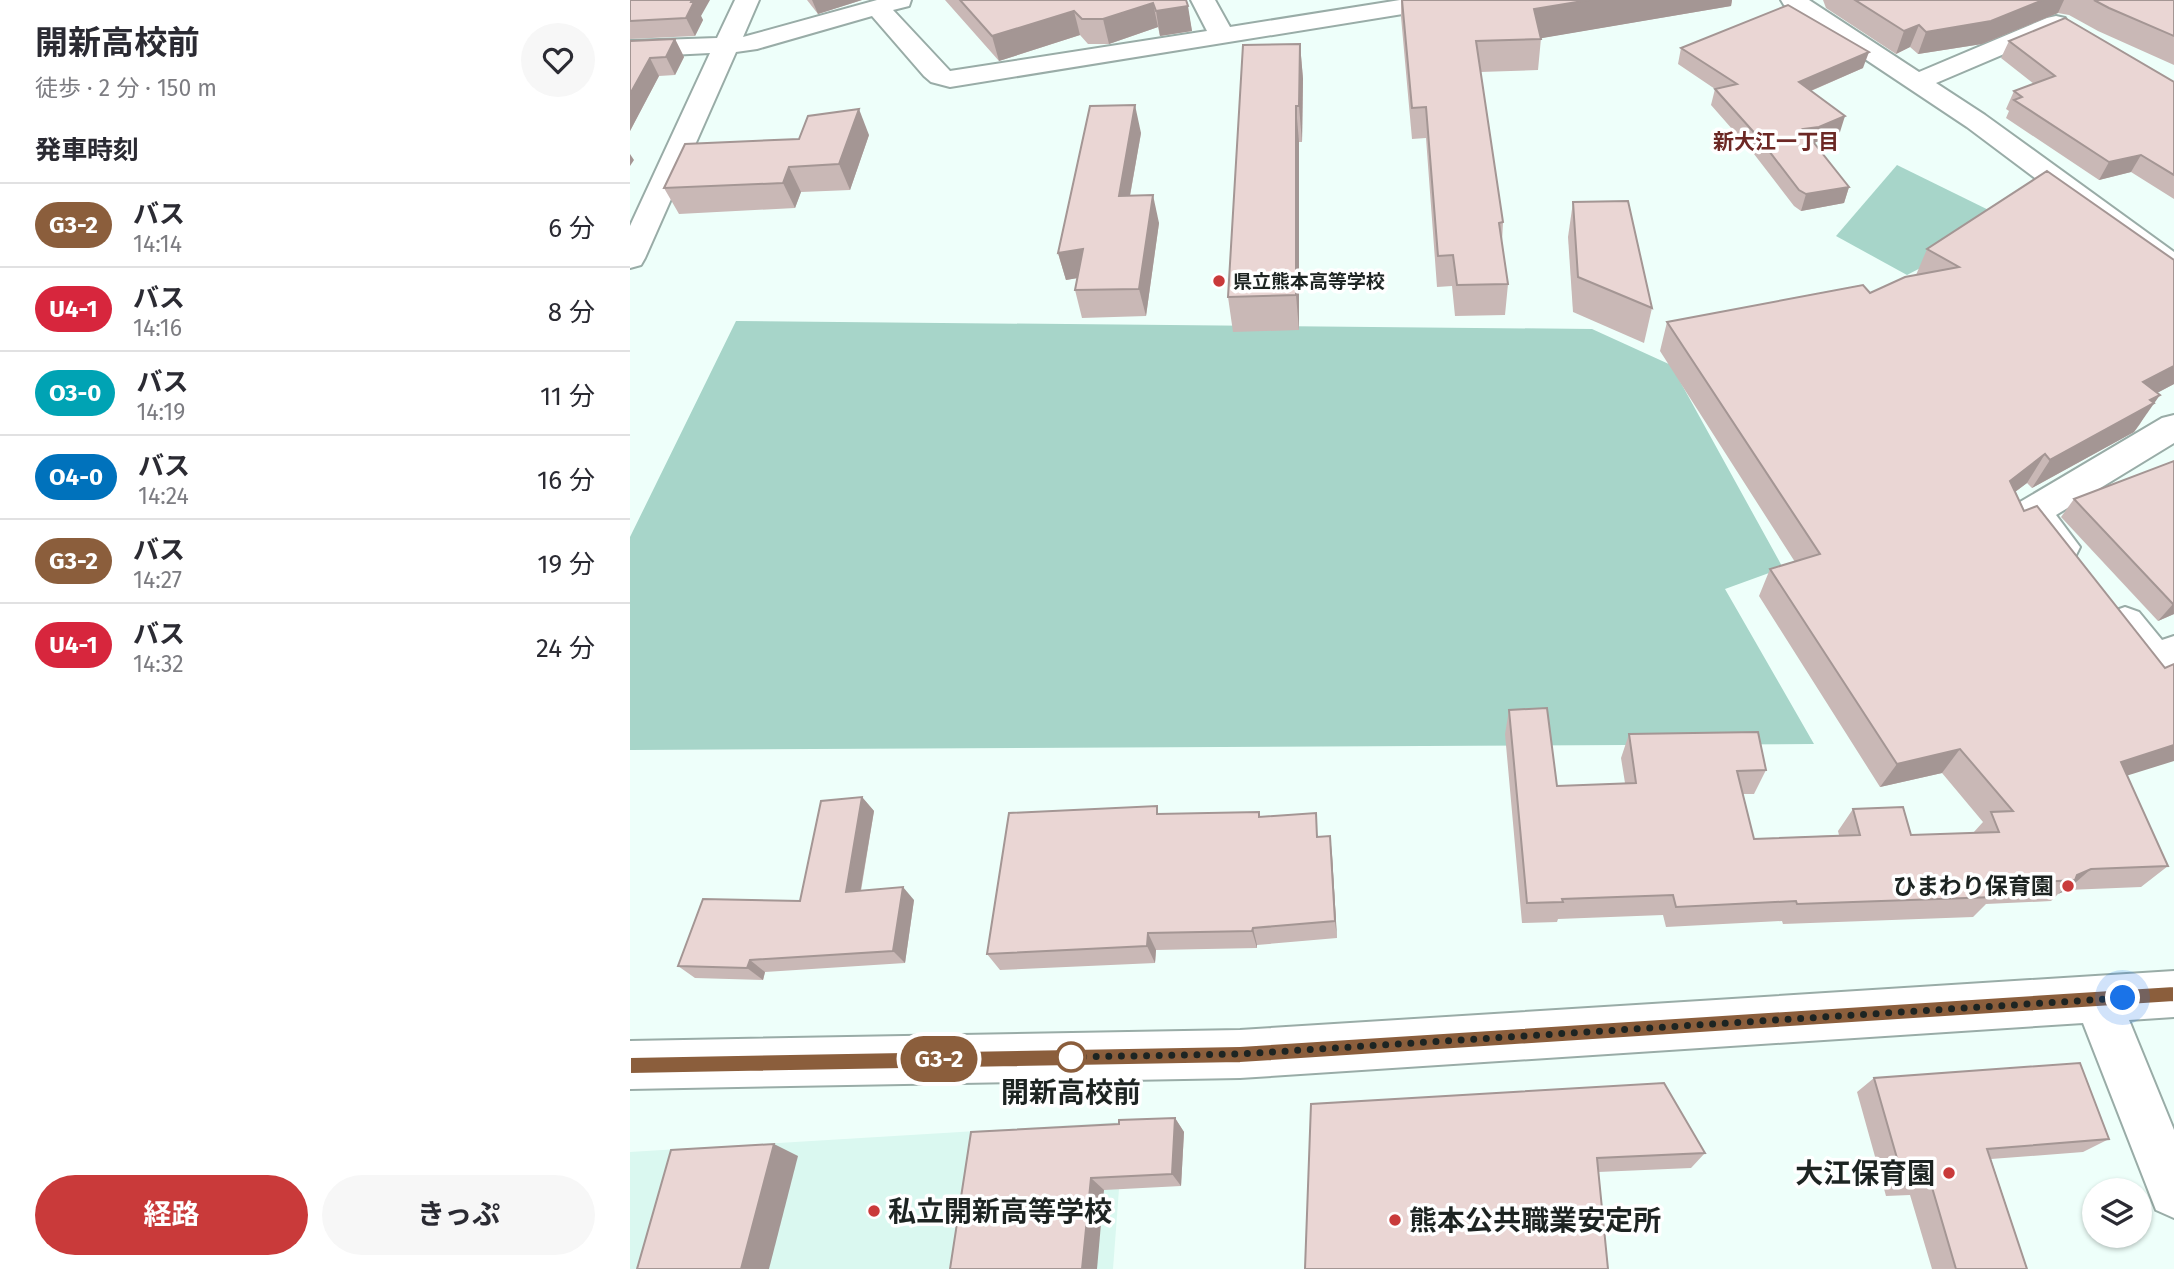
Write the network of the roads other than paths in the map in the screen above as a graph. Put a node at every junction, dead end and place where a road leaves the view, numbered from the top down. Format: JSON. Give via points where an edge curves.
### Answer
{"nodes":[{"id":1,"x":747,"y":0,"type":"edge"},
{"id":2,"x":902,"y":0,"type":"edge"},
{"id":3,"x":1203,"y":0,"type":"edge"},
{"id":4,"x":1446,"y":0,"type":"edge"},
{"id":5,"x":1793,"y":0,"type":"edge"},
{"id":6,"x":878,"y":8,"type":"junction"},
{"id":7,"x":1222,"y":35,"type":"junction"},
{"id":8,"x":2082,"y":36,"type":"edge"},
{"id":9,"x":727,"y":45,"type":"junction"},
{"id":10,"x":630,"y":49,"type":"edge"},
{"id":11,"x":1916,"y":82,"type":"junction"},
{"id":12,"x":630,"y":258,"type":"edge"},
{"id":13,"x":2174,"y":267,"type":"edge"},
{"id":14,"x":2174,"y":427,"type":"edge"},
{"id":15,"x":2174,"y":652,"type":"edge"},
{"id":16,"x":2174,"y":994,"type":"edge"},
{"id":17,"x":2097,"y":999,"type":"junction"},
{"id":18,"x":630,"y":1065,"type":"edge"},
{"id":19,"x":2174,"y":1192,"type":"edge"}],
"edges":[{"from":1,"to":9,"type":"street"},
{"from":2,"to":6,"type":"street"},
{"from":3,"to":7,"type":"street"},
{"from":4,"to":7,"type":"street"},
{"from":5,"to":11,"type":"street"},
{"from":6,"to":7,"type":"street","via":[[933,71],[950,79]]},
{"from":6,"to":9,"type":"street","via":[[763,40]]},
{"from":8,"to":11,"type":"street","via":[[2059,22]]},
{"from":9,"to":10,"type":"street"},
{"from":9,"to":12,"type":"street"},
{"from":11,"to":13,"type":"street"},
{"from":14,"to":15,"type":"street","via":[[2033,512],[2156,660]]},
{"from":16,"to":17,"type":"street"},
{"from":17,"to":18,"type":"street","via":[[1240,1054]]},
{"from":17,"to":19,"type":"street"}]}
